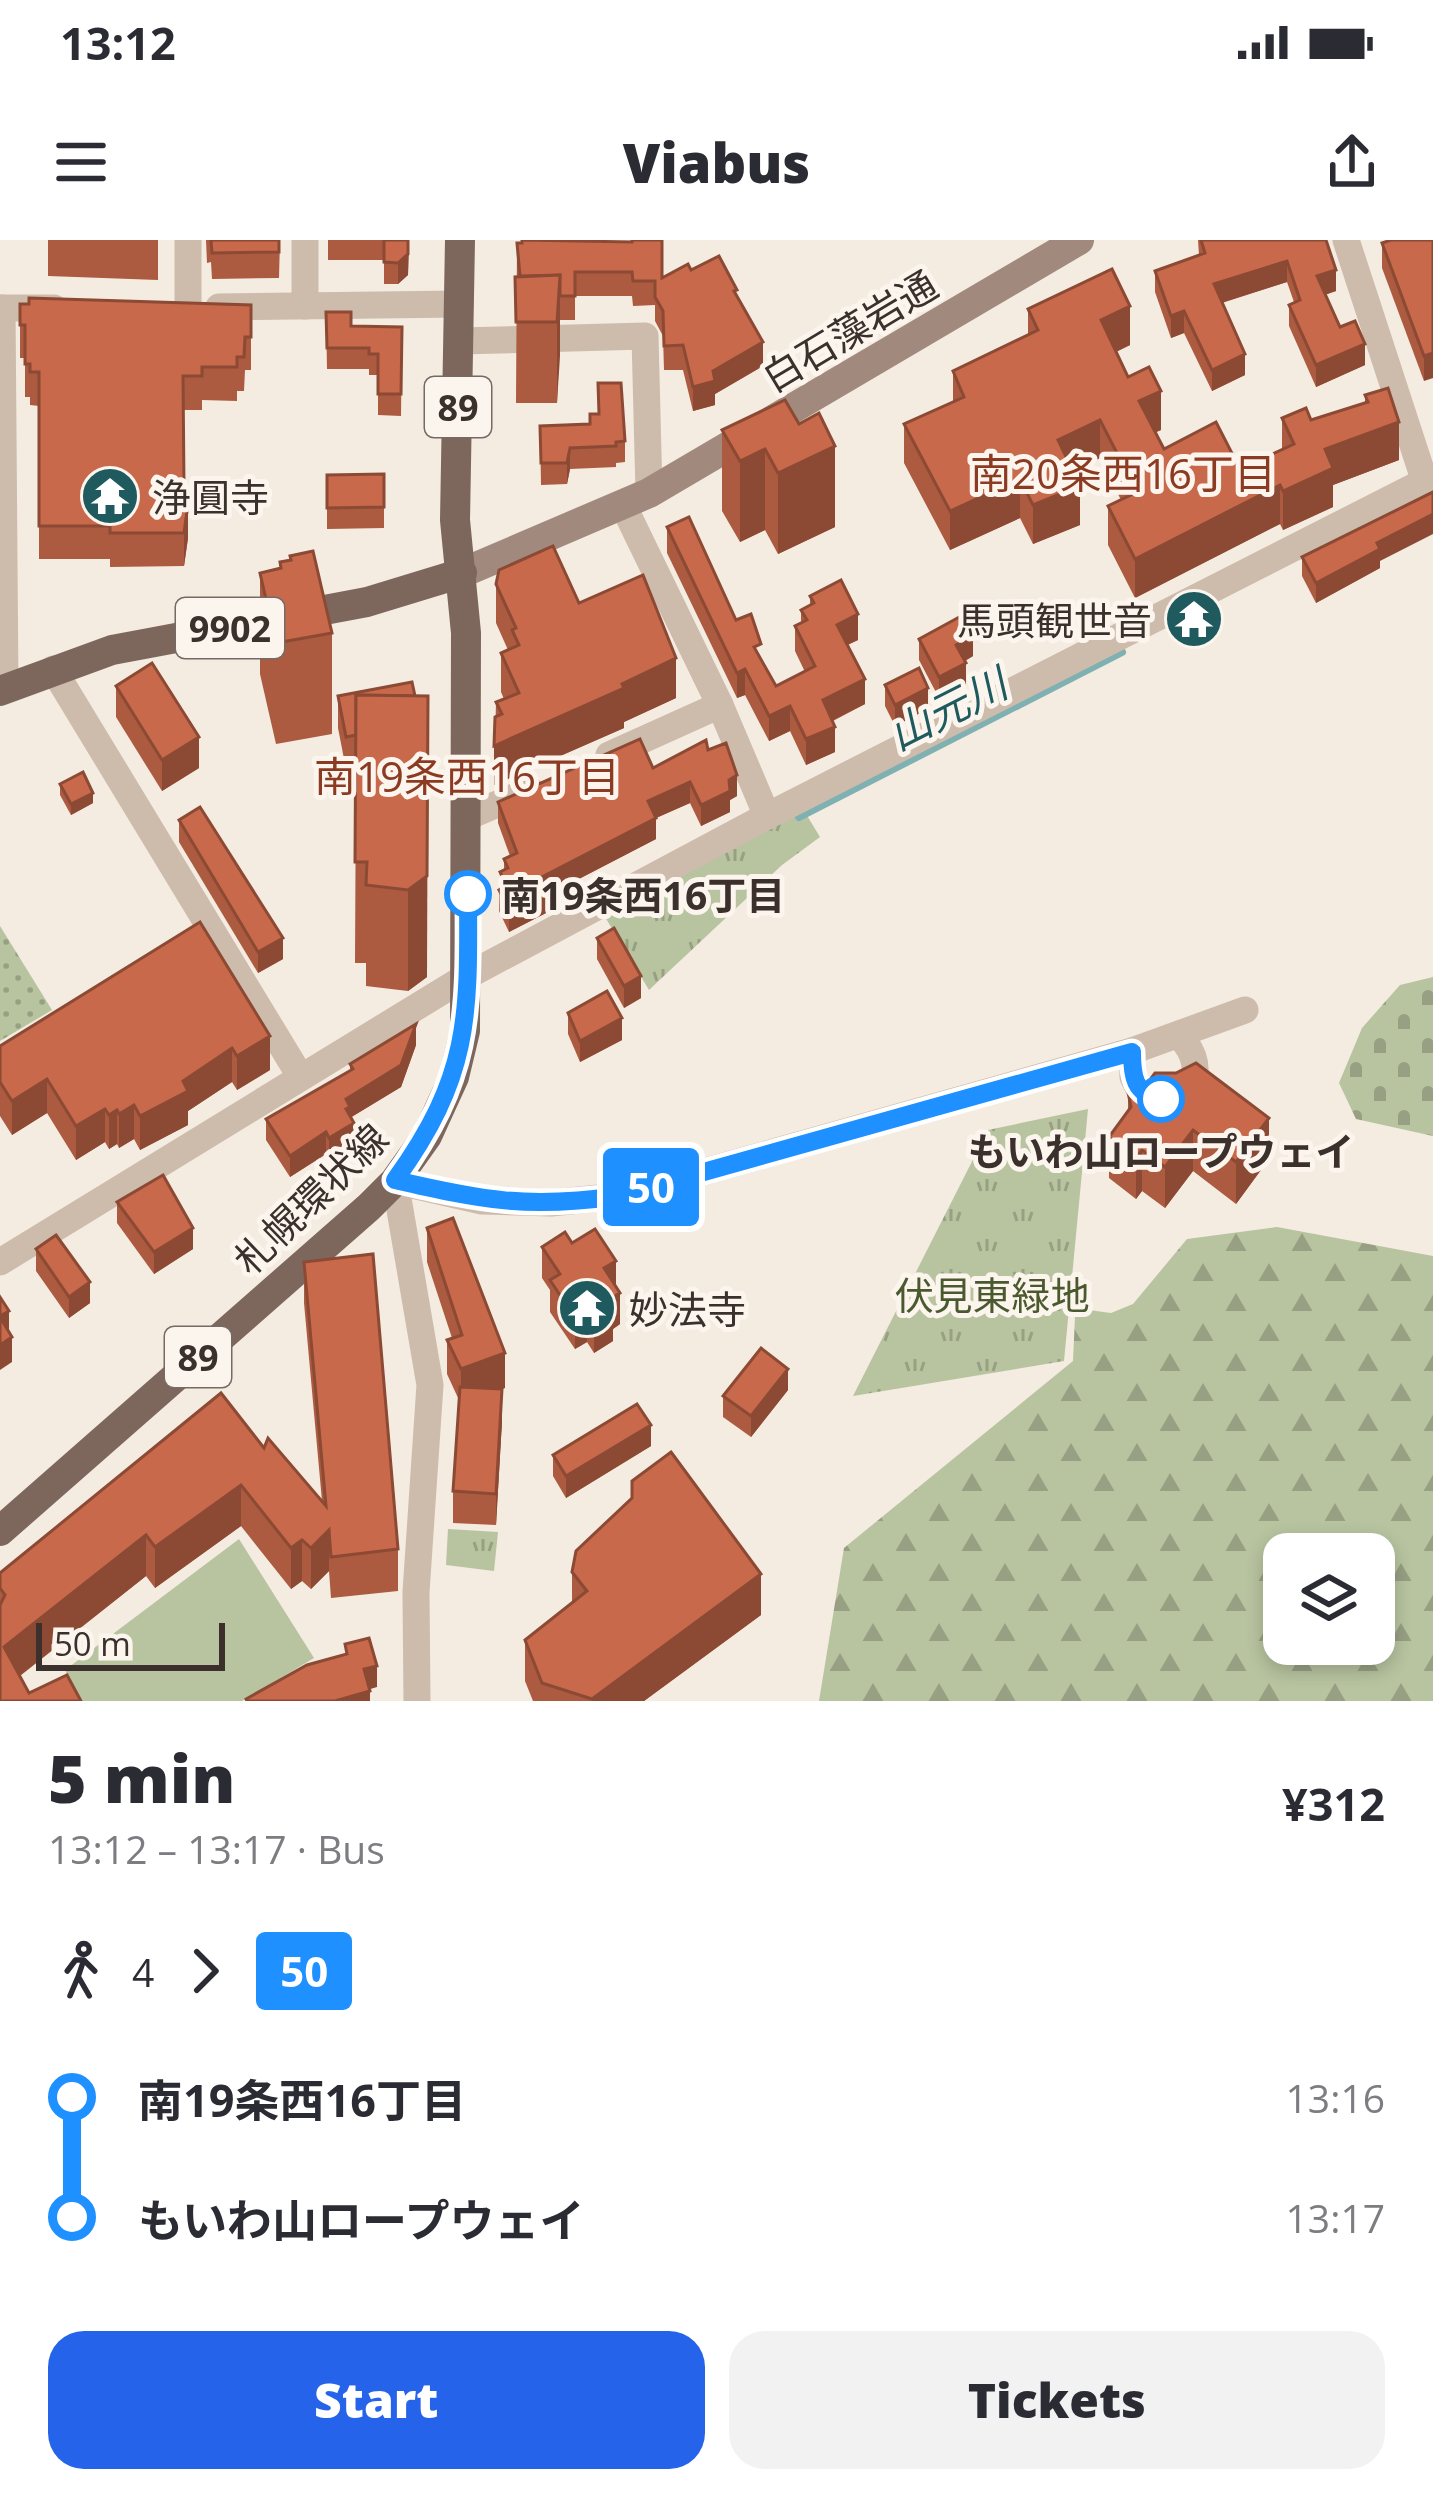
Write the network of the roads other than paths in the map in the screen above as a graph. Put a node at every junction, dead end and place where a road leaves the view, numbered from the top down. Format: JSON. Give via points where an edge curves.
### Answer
{"nodes":[{"id":1,"x":188,"y":240,"type":"edge"},
{"id":2,"x":305,"y":240,"type":"edge"},
{"id":3,"x":460,"y":240,"type":"edge"},
{"id":4,"x":1078,"y":240,"type":"edge"},
{"id":5,"x":1352,"y":242,"type":"edge"},
{"id":6,"x":460,"y":304,"type":"junction"},
{"id":7,"x":305,"y":305,"type":"junction"},
{"id":8,"x":1,"y":308,"type":"edge"},
{"id":9,"x":72,"y":308,"type":"edge"},
{"id":10,"x":460,"y":341,"type":"junction"},
{"id":11,"x":1428,"y":478,"type":"edge"},
{"id":12,"x":637,"y":500,"type":"junction"},
{"id":13,"x":462,"y":573,"type":"junction"},
{"id":14,"x":53,"y":669,"type":"junction"},
{"id":15,"x":3,"y":690,"type":"edge"},
{"id":16,"x":720,"y":705,"type":"junction"},
{"id":17,"x":766,"y":816,"type":"junction"},
{"id":18,"x":467,"y":817,"type":"junction"},
{"id":19,"x":467,"y":976,"type":"junction"},
{"id":20,"x":1245,"y":1010,"type":"dead end"},
{"id":21,"x":1180,"y":1037,"type":"junction"},
{"id":22,"x":1132,"y":1052,"type":"junction"},
{"id":23,"x":300,"y":1076,"type":"junction"},
{"id":24,"x":395,"y":1180,"type":"junction"},
{"id":25,"x":0,"y":1262,"type":"edge"},
{"id":26,"x":0,"y":1531,"type":"edge"},
{"id":27,"x":417,"y":1701,"type":"edge"}],
"edges":[{"from":1,"to":7,"type":"street","via":[[177,307]]},
{"from":2,"to":7,"type":"street"},
{"from":3,"to":6,"type":"main road","name":"札幌環状線","number":"89"},
{"from":4,"to":12,"type":"main road","name":"白石藻岩通"},
{"from":5,"to":11,"type":"street"},
{"from":6,"to":7,"type":"street"},
{"from":6,"to":10,"type":"main road","name":"札幌環状線","number":"89"},
{"from":8,"to":9,"type":"street"},
{"from":8,"to":15,"type":"street"},
{"from":10,"to":12,"type":"street","via":[[645,336]]},
{"from":10,"to":13,"type":"main road","name":"札幌環状線","number":"89","via":[[455,520]]},
{"from":11,"to":17,"type":"street"},
{"from":12,"to":13,"type":"main road","name":"白石藻岩通"},
{"from":12,"to":16,"type":"street"},
{"from":13,"to":14,"type":"main road","number":"9902","via":[[367,602],[112,650]]},
{"from":13,"to":18,"type":"main road","name":"札幌環状線","number":"89"},
{"from":14,"to":15,"type":"main road","number":"9902"},
{"from":14,"to":23,"type":"street"},
{"from":16,"to":17,"type":"street"},
{"from":16,"to":18,"type":"street"},
{"from":17,"to":19,"type":"street"},
{"from":18,"to":19,"type":"main road","name":"札幌環状線","number":"89"},
{"from":19,"to":23,"type":"street"},
{"from":19,"to":24,"type":"main road","name":"札幌環状線","number":"89","via":[[454,1077]]},
{"from":20,"to":21,"type":"street"},
{"from":21,"to":22,"type":"street"},
{"from":21,"to":22,"type":"street","via":[[1195,1065],[1177,1097],[1140,1091]]},
{"from":22,"to":24,"type":"street","via":[[618,1196],[482,1201]]},
{"from":23,"to":25,"type":"street"},
{"from":24,"to":26,"type":"main road","name":"札幌環状線","number":"89"},
{"from":24,"to":27,"type":"street","via":[[430,1384]]}]}
